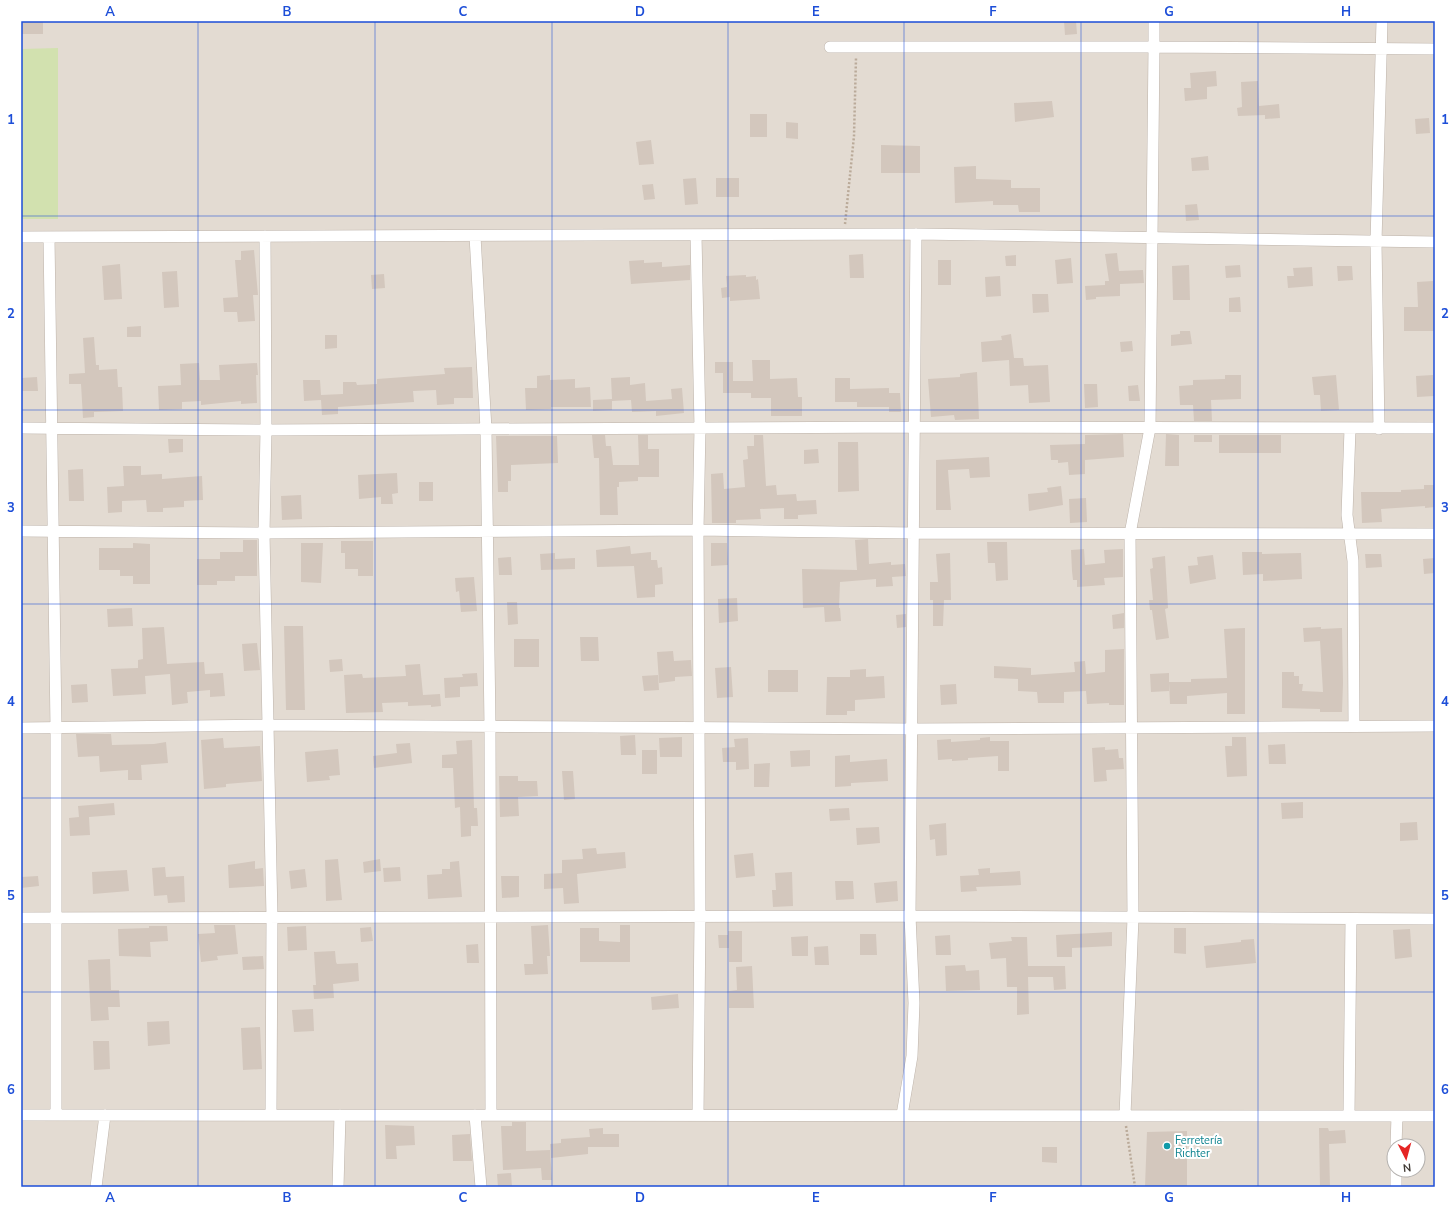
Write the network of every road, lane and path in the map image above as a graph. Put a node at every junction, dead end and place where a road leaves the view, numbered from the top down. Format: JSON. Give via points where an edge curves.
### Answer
{"nodes":[{"id":1,"x":1154,"y":21,"type":"edge"},
{"id":2,"x":1382,"y":21,"type":"edge"},
{"id":3,"x":830,"y":47,"type":"dead end"},
{"id":4,"x":856,"y":47,"type":"junction"},
{"id":5,"x":1154,"y":47,"type":"junction"},
{"id":6,"x":1435,"y":49,"type":"edge"},
{"id":7,"x":1381,"y":50,"type":"junction"},
{"id":8,"x":916,"y":234,"type":"junction"},
{"id":9,"x":696,"y":235,"type":"junction"},
{"id":10,"x":844,"y":235,"type":"junction"},
{"id":11,"x":265,"y":236,"type":"junction"},
{"id":12,"x":476,"y":236,"type":"junction"},
{"id":13,"x":21,"y":237,"type":"edge"},
{"id":14,"x":49,"y":237,"type":"junction"},
{"id":15,"x":1152,"y":238,"type":"junction"},
{"id":16,"x":1376,"y":242,"type":"junction"},
{"id":17,"x":1435,"y":242,"type":"edge"},
{"id":18,"x":915,"y":427,"type":"junction"},
{"id":19,"x":21,"y":428,"type":"edge"},
{"id":20,"x":50,"y":428,"type":"junction"},
{"id":21,"x":700,"y":428,"type":"junction"},
{"id":22,"x":1150,"y":428,"type":"junction"},
{"id":23,"x":1435,"y":428,"type":"edge"},
{"id":24,"x":486,"y":429,"type":"junction"},
{"id":25,"x":1350,"y":429,"type":"junction"},
{"id":26,"x":1379,"y":429,"type":"junction"},
{"id":27,"x":266,"y":430,"type":"junction"},
{"id":28,"x":698,"y":530,"type":"junction"},
{"id":29,"x":21,"y":532,"type":"edge"},
{"id":30,"x":52,"y":532,"type":"junction"},
{"id":31,"x":487,"y":532,"type":"junction"},
{"id":32,"x":264,"y":533,"type":"junction"},
{"id":33,"x":914,"y":533,"type":"junction"},
{"id":34,"x":1130,"y":534,"type":"junction"},
{"id":35,"x":1349,"y":534,"type":"junction"},
{"id":36,"x":1435,"y":534,"type":"edge"},
{"id":37,"x":268,"y":725,"type":"junction"},
{"id":38,"x":1354,"y":726,"type":"junction"},
{"id":39,"x":1435,"y":726,"type":"edge"},
{"id":40,"x":21,"y":728,"type":"edge"},
{"id":41,"x":56,"y":728,"type":"junction"},
{"id":42,"x":490,"y":728,"type":"junction"},
{"id":43,"x":699,"y":728,"type":"junction"},
{"id":44,"x":1131,"y":728,"type":"junction"},
{"id":45,"x":912,"y":729,"type":"junction"},
{"id":46,"x":910,"y":916,"type":"junction"},
{"id":47,"x":272,"y":917,"type":"junction"},
{"id":48,"x":491,"y":917,"type":"junction"},
{"id":49,"x":700,"y":917,"type":"junction"},
{"id":50,"x":21,"y":918,"type":"edge"},
{"id":51,"x":55,"y":918,"type":"junction"},
{"id":52,"x":1132,"y":918,"type":"junction"},
{"id":53,"x":1351,"y":919,"type":"junction"},
{"id":54,"x":1435,"y":919,"type":"edge"},
{"id":55,"x":21,"y":1115,"type":"edge"},
{"id":56,"x":271,"y":1115,"type":"junction"},
{"id":57,"x":340,"y":1115,"type":"junction"},
{"id":58,"x":474,"y":1115,"type":"junction"},
{"id":59,"x":491,"y":1115,"type":"junction"},
{"id":60,"x":698,"y":1115,"type":"junction"},
{"id":61,"x":902,"y":1115,"type":"junction"},
{"id":62,"x":1125,"y":1115,"type":"junction"},
{"id":63,"x":56,"y":1116,"type":"junction"},
{"id":64,"x":105,"y":1116,"type":"junction"},
{"id":65,"x":1349,"y":1116,"type":"junction"},
{"id":66,"x":1397,"y":1116,"type":"junction"},
{"id":67,"x":1435,"y":1116,"type":"edge"},
{"id":68,"x":1396,"y":1138,"type":"edge"},
{"id":69,"x":96,"y":1187,"type":"edge"},
{"id":70,"x":338,"y":1187,"type":"edge"},
{"id":71,"x":481,"y":1187,"type":"edge"},
{"id":72,"x":1135,"y":1187,"type":"edge"}],
"edges":[{"from":1,"to":5,"type":"street"},
{"from":2,"to":7,"type":"street"},
{"from":3,"to":4,"type":"street"},
{"from":4,"to":5,"type":"street"},
{"from":4,"to":10,"type":"path","via":[[854,136]]},
{"from":5,"to":7,"type":"street"},
{"from":5,"to":15,"type":"street"},
{"from":6,"to":7,"type":"street"},
{"from":7,"to":16,"type":"street"},
{"from":8,"to":10,"type":"street"},
{"from":8,"to":15,"type":"street"},
{"from":8,"to":18,"type":"street"},
{"from":9,"to":10,"type":"street"},
{"from":9,"to":12,"type":"street"},
{"from":9,"to":21,"type":"street"},
{"from":11,"to":12,"type":"street"},
{"from":11,"to":14,"type":"street"},
{"from":11,"to":27,"type":"street"},
{"from":12,"to":24,"type":"street"},
{"from":13,"to":14,"type":"street"},
{"from":14,"to":20,"type":"street"},
{"from":15,"to":16,"type":"street"},
{"from":15,"to":22,"type":"street"},
{"from":16,"to":17,"type":"street"},
{"from":16,"to":26,"type":"street"},
{"from":18,"to":21,"type":"street"},
{"from":18,"to":22,"type":"street"},
{"from":18,"to":33,"type":"street"},
{"from":19,"to":20,"type":"street"},
{"from":20,"to":27,"type":"street"},
{"from":20,"to":30,"type":"street"},
{"from":21,"to":24,"type":"street"},
{"from":21,"to":28,"type":"street"},
{"from":22,"to":25,"type":"street"},
{"from":22,"to":34,"type":"street"},
{"from":23,"to":26,"type":"street"},
{"from":24,"to":27,"type":"street"},
{"from":24,"to":31,"type":"street"},
{"from":25,"to":26,"type":"street"},
{"from":25,"to":35,"type":"street","via":[[1347,515]]},
{"from":27,"to":32,"type":"street"},
{"from":28,"to":31,"type":"street"},
{"from":28,"to":33,"type":"street"},
{"from":28,"to":43,"type":"street"},
{"from":29,"to":30,"type":"street"},
{"from":30,"to":32,"type":"street"},
{"from":30,"to":41,"type":"street"},
{"from":31,"to":32,"type":"street"},
{"from":31,"to":42,"type":"street"},
{"from":32,"to":37,"type":"street"},
{"from":33,"to":34,"type":"street"},
{"from":33,"to":45,"type":"street"},
{"from":34,"to":35,"type":"street"},
{"from":34,"to":44,"type":"street"},
{"from":35,"to":36,"type":"street"},
{"from":35,"to":38,"type":"street","via":[[1353,561]]},
{"from":37,"to":41,"type":"street"},
{"from":37,"to":42,"type":"street"},
{"from":37,"to":47,"type":"street"},
{"from":38,"to":39,"type":"street"},
{"from":38,"to":44,"type":"street"},
{"from":40,"to":41,"type":"street"},
{"from":41,"to":51,"type":"street"},
{"from":42,"to":43,"type":"street"},
{"from":42,"to":48,"type":"street"},
{"from":43,"to":45,"type":"street"},
{"from":43,"to":49,"type":"street"},
{"from":44,"to":45,"type":"street"},
{"from":44,"to":52,"type":"street"},
{"from":45,"to":46,"type":"street"},
{"from":46,"to":49,"type":"street"},
{"from":46,"to":52,"type":"street"},
{"from":46,"to":61,"type":"street","via":[[914,1003],[912,1056]]},
{"from":47,"to":48,"type":"street"},
{"from":47,"to":51,"type":"street"},
{"from":47,"to":56,"type":"street"},
{"from":48,"to":49,"type":"street"},
{"from":48,"to":59,"type":"street"},
{"from":49,"to":60,"type":"street"},
{"from":50,"to":51,"type":"street"},
{"from":51,"to":63,"type":"street"},
{"from":52,"to":53,"type":"street"},
{"from":52,"to":62,"type":"street"},
{"from":53,"to":54,"type":"street"},
{"from":53,"to":65,"type":"street"},
{"from":55,"to":63,"type":"street"},
{"from":56,"to":57,"type":"street"},
{"from":56,"to":64,"type":"street"},
{"from":57,"to":58,"type":"street"},
{"from":57,"to":70,"type":"street"},
{"from":58,"to":59,"type":"street"},
{"from":58,"to":71,"type":"street"},
{"from":59,"to":60,"type":"street"},
{"from":60,"to":61,"type":"street"},
{"from":61,"to":62,"type":"street"},
{"from":62,"to":65,"type":"street"},
{"from":62,"to":72,"type":"path"},
{"from":63,"to":64,"type":"street"},
{"from":64,"to":69,"type":"street"},
{"from":65,"to":66,"type":"street"},
{"from":66,"to":67,"type":"street"},
{"from":66,"to":68,"type":"street"}]}
